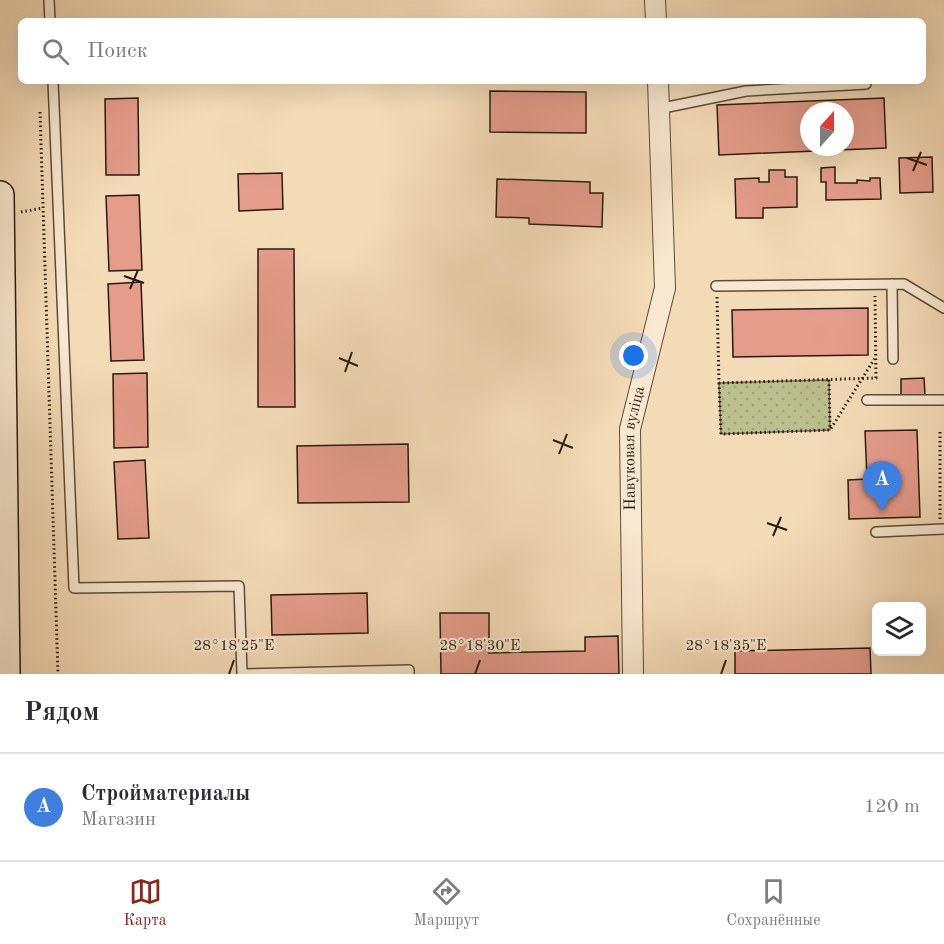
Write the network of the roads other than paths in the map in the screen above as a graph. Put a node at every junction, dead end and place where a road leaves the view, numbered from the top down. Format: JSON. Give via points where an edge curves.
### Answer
{"nodes":[{"id":1,"x":50,"y":0,"type":"edge"},
{"id":2,"x":655,"y":0,"type":"edge"},
{"id":3,"x":50,"y":18,"type":"edge"},
{"id":4,"x":656,"y":18,"type":"edge"},
{"id":5,"x":53,"y":84,"type":"edge"},
{"id":6,"x":658,"y":84,"type":"edge"},
{"id":7,"x":866,"y":84,"type":"dead end"},
{"id":8,"x":658,"y":109,"type":"junction"},
{"id":9,"x":0,"y":195,"type":"edge"},
{"id":10,"x":892,"y":284,"type":"junction"},
{"id":11,"x":716,"y":290,"type":"road end"},
{"id":12,"x":944,"y":308,"type":"edge"},
{"id":13,"x":893,"y":359,"type":"dead end"},
{"id":14,"x":867,"y":400,"type":"dead end"},
{"id":15,"x":944,"y":400,"type":"edge"},
{"id":16,"x":942,"y":529,"type":"edge"},
{"id":17,"x":876,"y":532,"type":"dead end"},
{"id":18,"x":6,"y":674,"type":"edge"},
{"id":19,"x":242,"y":674,"type":"edge"},
{"id":20,"x":410,"y":674,"type":"edge"},
{"id":21,"x":633,"y":674,"type":"edge"}],
"edges":[{"from":1,"to":3,"type":"lane"},
{"from":2,"to":4,"type":"street"},
{"from":5,"to":19,"type":"lane","via":[[74,588],[239,586]]},
{"from":6,"to":8,"type":"street","name":"Навуковая вуліца"},
{"from":7,"to":8,"type":"lane","via":[[746,91]]},
{"from":8,"to":21,"type":"street","name":"Навуковая вуліца","via":[[665,288],[630,429]]},
{"from":9,"to":18,"type":"street"},
{"from":10,"to":11,"type":"lane"},
{"from":10,"to":12,"type":"lane","via":[[904,284]]},
{"from":10,"to":13,"type":"lane"},
{"from":14,"to":15,"type":"lane"},
{"from":16,"to":17,"type":"lane"},
{"from":19,"to":20,"type":"lane","via":[[409,670]]}]}
